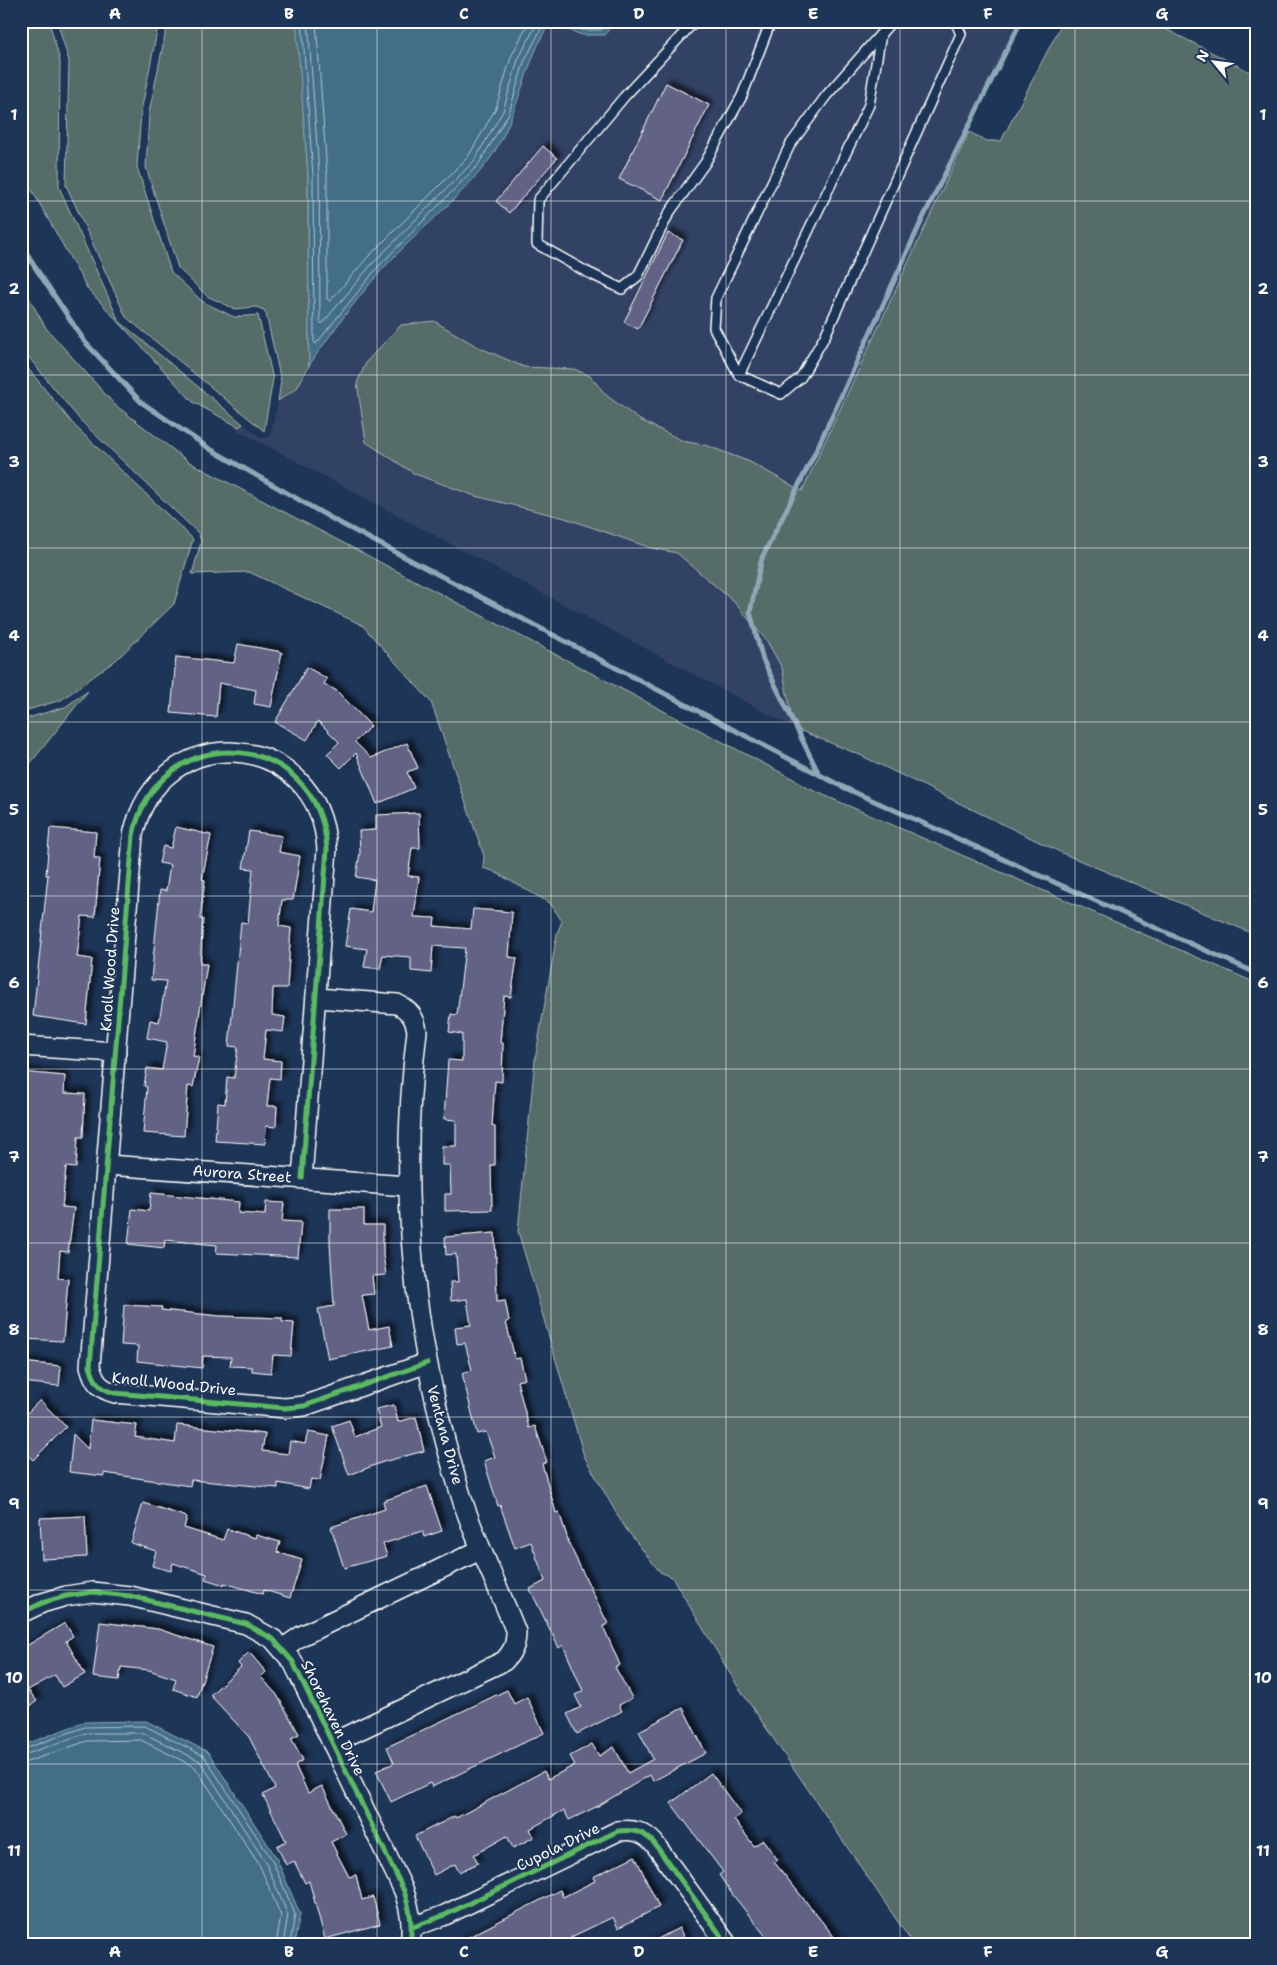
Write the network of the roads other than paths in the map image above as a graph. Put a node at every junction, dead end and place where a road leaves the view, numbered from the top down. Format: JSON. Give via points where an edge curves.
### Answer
{"nodes":[{"id":1,"x":695,"y":21,"type":"edge"},
{"id":2,"x":771,"y":21,"type":"edge"},
{"id":3,"x":892,"y":21,"type":"edge"},
{"id":4,"x":954,"y":21,"type":"edge"},
{"id":5,"x":881,"y":34,"type":"junction"},
{"id":6,"x":739,"y":375,"type":"junction"},
{"id":7,"x":317,"y":998,"type":"junction"},
{"id":8,"x":21,"y":1046,"type":"edge"},
{"id":9,"x":116,"y":1052,"type":"junction"},
{"id":10,"x":106,"y":1165,"type":"junction"},
{"id":11,"x":302,"y":1178,"type":"junction"},
{"id":12,"x":407,"y":1186,"type":"junction"},
{"id":13,"x":427,"y":1363,"type":"junction"},
{"id":14,"x":480,"y":1550,"type":"junction"},
{"id":15,"x":21,"y":1613,"type":"edge"},
{"id":16,"x":282,"y":1648,"type":"junction"},
{"id":17,"x":332,"y":1743,"type":"junction"},
{"id":18,"x":411,"y":1936,"type":"edge"},
{"id":19,"x":727,"y":1944,"type":"edge"}],
"edges":[{"from":1,"to":2,"type":"lane","via":[[624,97],[538,200],[537,244],[622,289],[638,276],[669,213],[705,163],[742,96]]},
{"from":3,"to":5,"type":"lane"},
{"from":4,"to":6,"type":"lane","via":[[961,34],[825,336],[801,378],[781,394]]},
{"from":5,"to":6,"type":"lane","via":[[869,105]]},
{"from":5,"to":6,"type":"lane","via":[[826,96],[790,145],[716,298],[714,328]]},
{"from":7,"to":9,"type":"street","name":"Knoll Wood Drive","via":[[327,849],[317,805],[298,780],[274,762],[229,751],[198,756],[160,780],[136,820]]},
{"from":7,"to":11,"type":"street","name":"Knoll Wood Drive"},
{"from":7,"to":12,"type":"street","name":"Ventana Drive","via":[[397,1004],[411,1014],[415,1022],[417,1031],[407,1134]]},
{"from":8,"to":9,"type":"street"},
{"from":9,"to":10,"type":"street","name":"Knoll Wood Drive"},
{"from":10,"to":11,"type":"street","name":"Aurora Street"},
{"from":10,"to":13,"type":"street","name":"Knoll Wood Drive","via":[[90,1366],[94,1379],[106,1391],[285,1408],[319,1402]]},
{"from":11,"to":12,"type":"street","name":"Aurora Street"},
{"from":12,"to":13,"type":"street","name":"Ventana Drive","via":[[415,1290]]},
{"from":13,"to":14,"type":"street","name":"Ventana Drive","via":[[445,1442]]},
{"from":14,"to":16,"type":"street"},
{"from":14,"to":17,"type":"street","name":"Ventana Drive","via":[[516,1632],[512,1652],[504,1660]]},
{"from":15,"to":16,"type":"street","name":"Shorehaven Drive","via":[[66,1596],[92,1592],[130,1596],[246,1624]]},
{"from":16,"to":17,"type":"street","name":"Shorehaven Drive","via":[[293,1662]]},
{"from":17,"to":18,"type":"street","name":"Shorehaven Drive","via":[[404,1891],[410,1909]]},
{"from":18,"to":19,"type":"street","name":"Cupola Drive","via":[[445,1915],[618,1831],[628,1830],[647,1836],[654,1843]]}]}
